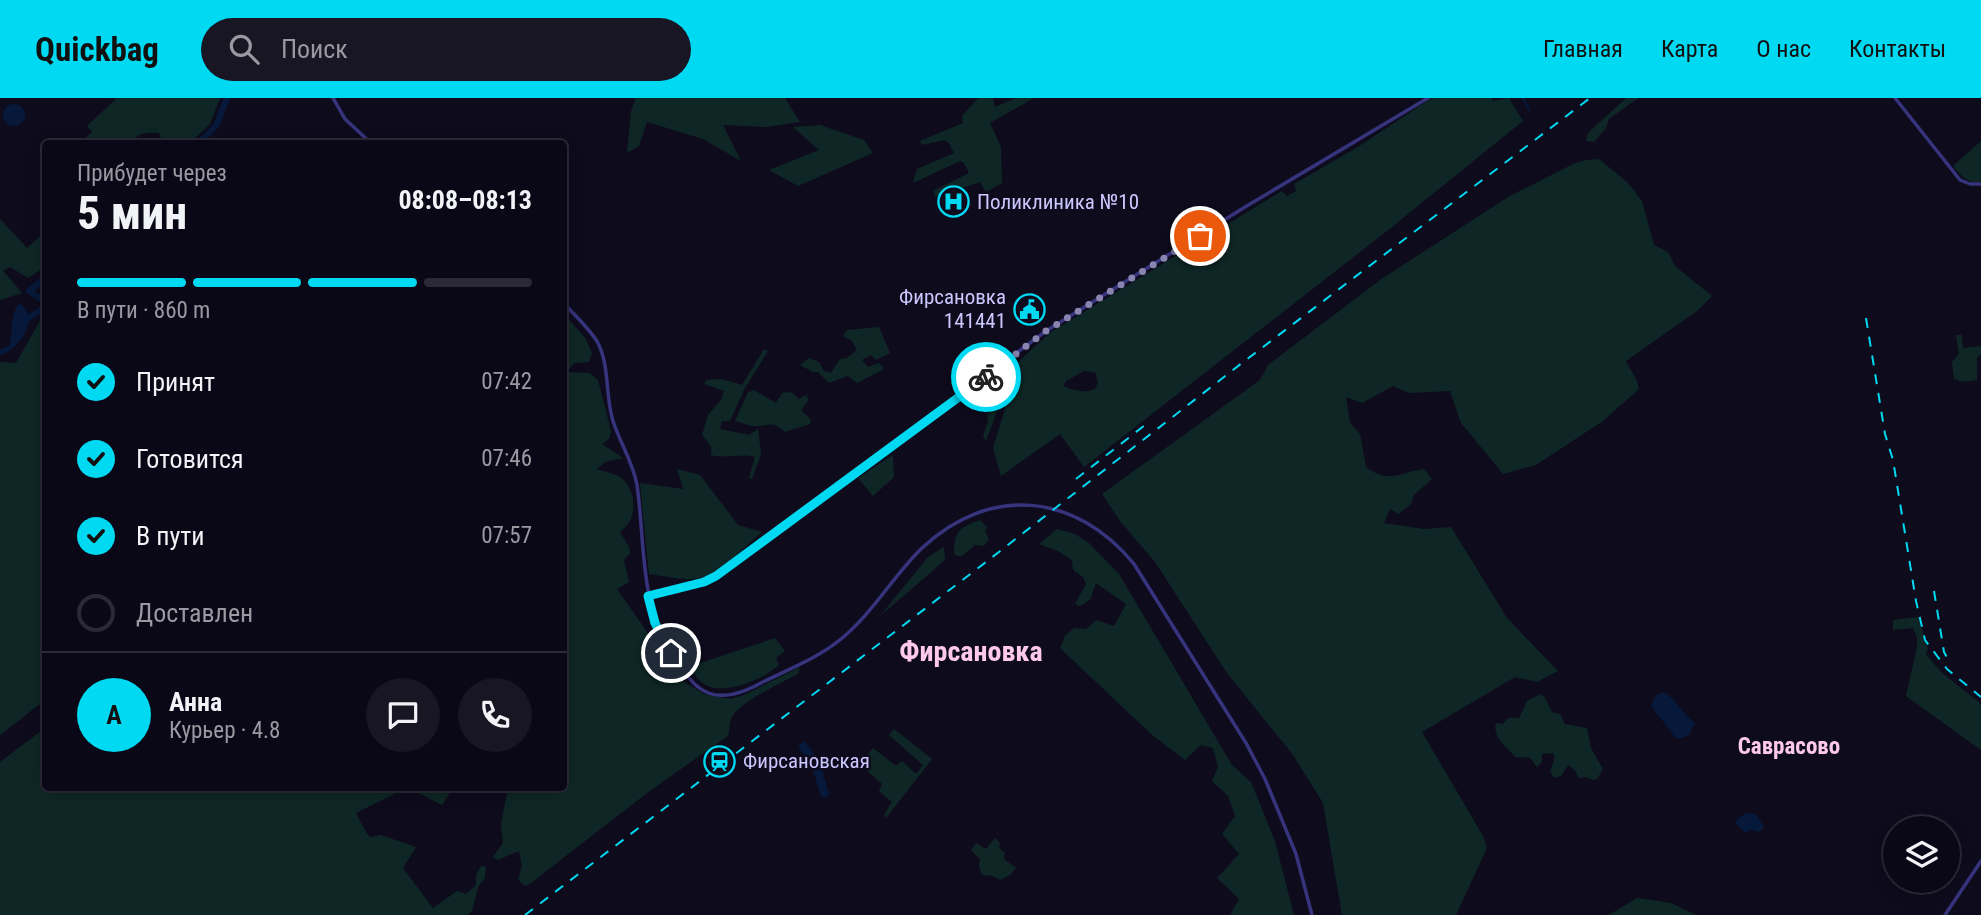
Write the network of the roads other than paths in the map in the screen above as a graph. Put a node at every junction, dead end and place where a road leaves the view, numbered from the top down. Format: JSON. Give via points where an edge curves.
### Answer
{"nodes":[{"id":1,"x":333,"y":98,"type":"edge"},
{"id":2,"x":1428,"y":98,"type":"edge"},
{"id":3,"x":1895,"y":98,"type":"edge"},
{"id":4,"x":368,"y":140,"type":"edge"},
{"id":5,"x":1981,"y":184,"type":"edge"},
{"id":6,"x":567,"y":307,"type":"edge"},
{"id":7,"x":648,"y":596,"type":"junction"},
{"id":8,"x":1981,"y":861,"type":"edge"},
{"id":9,"x":1312,"y":915,"type":"edge"},
{"id":10,"x":1945,"y":915,"type":"edge"}],
"edges":[{"from":1,"to":4,"type":"street","via":[[345,119]]},
{"from":2,"to":7,"type":"street","via":[[1046,331],[716,576]]},
{"from":3,"to":5,"type":"street","via":[[1959,180]]},
{"from":6,"to":7,"type":"street","via":[[597,342],[603,358],[612,419],[637,484]]},
{"from":7,"to":9,"type":"street","via":[[655,623],[671,653],[696,685],[718,695],[738,693],[840,640],[914,557],[956,522],[1017,504],[1074,516],[1123,550],[1265,779],[1296,854]]},
{"from":8,"to":10,"type":"street"}]}
